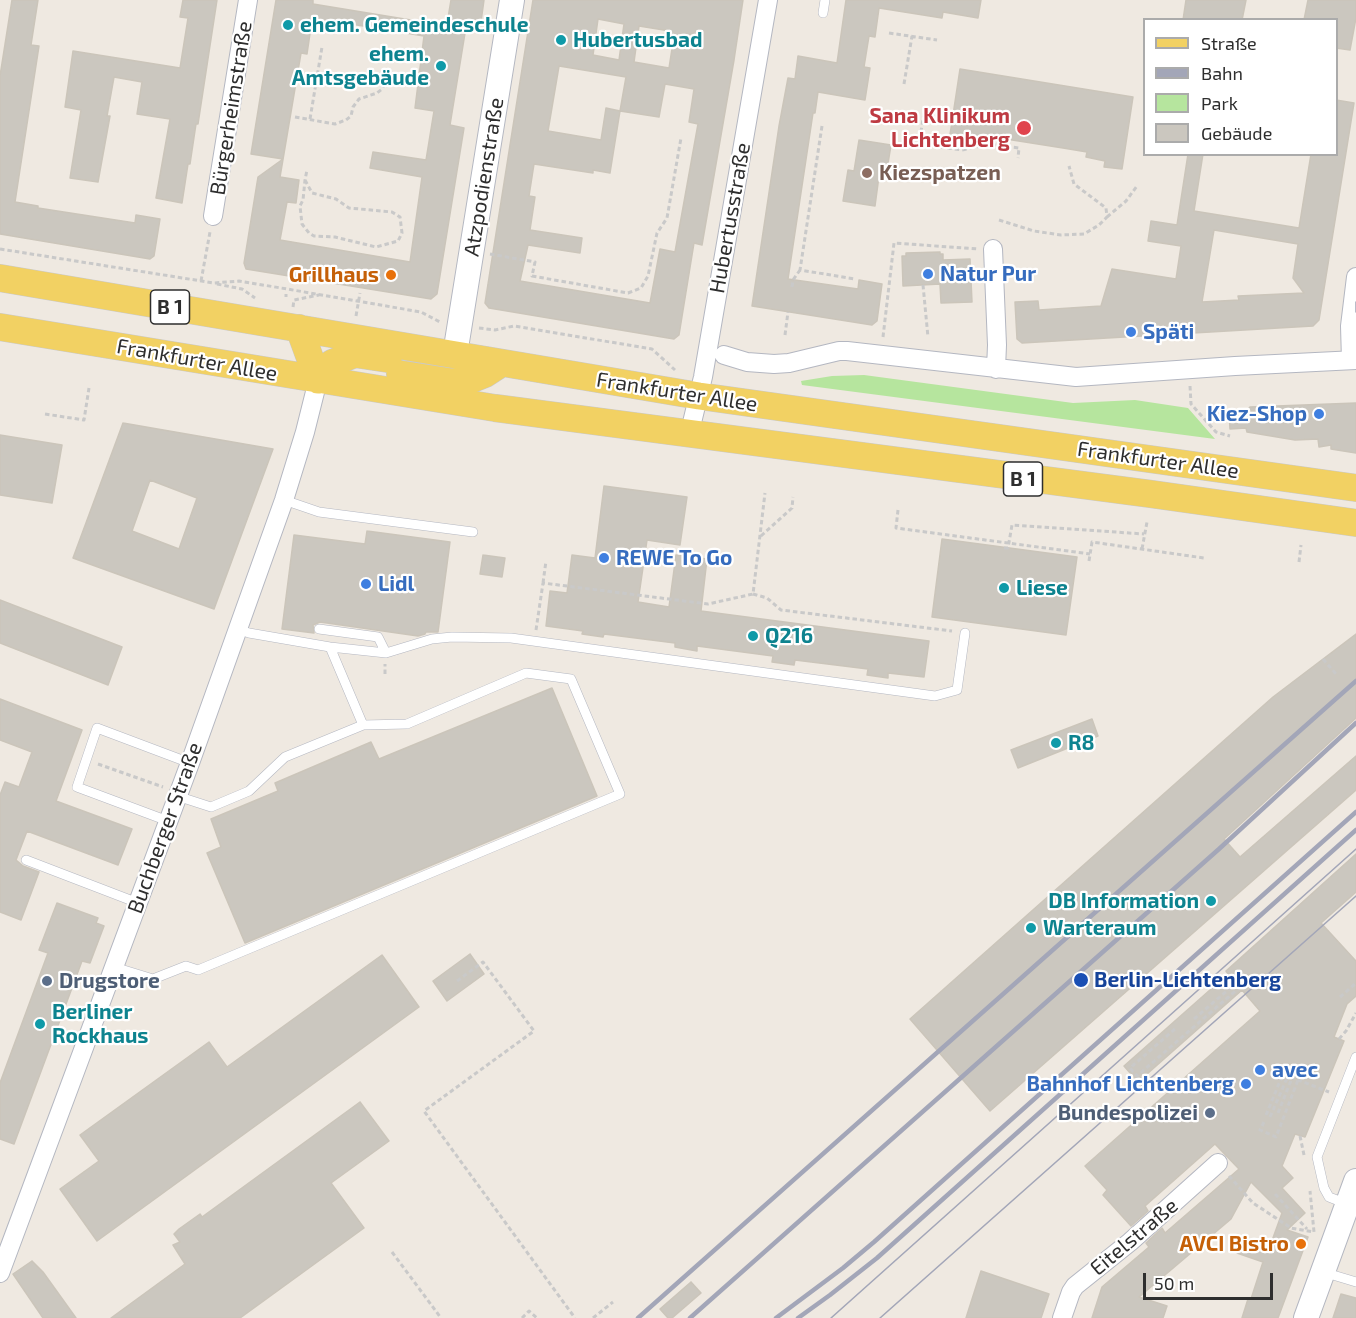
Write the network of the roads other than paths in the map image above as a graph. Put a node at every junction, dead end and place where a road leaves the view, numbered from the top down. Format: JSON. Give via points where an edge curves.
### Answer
{"nodes":[{"id":1,"x":248,"y":0,"type":"edge"},
{"id":2,"x":512,"y":0,"type":"edge"},
{"id":3,"x":768,"y":0,"type":"edge"},
{"id":4,"x":825,"y":0,"type":"edge"},
{"id":5,"x":823,"y":13,"type":"dead end"},
{"id":6,"x":213,"y":216,"type":"road end"},
{"id":7,"x":993,"y":249,"type":"road end"},
{"id":8,"x":1356,"y":277,"type":"edge"},
{"id":9,"x":0,"y":278,"type":"edge"},
{"id":10,"x":296,"y":317,"type":"junction"},
{"id":11,"x":0,"y":327,"type":"edge"},
{"id":12,"x":454,"y":354,"type":"junction"},
{"id":13,"x":724,"y":355,"type":"dead end"},
{"id":14,"x":1354,"y":360,"type":"edge"},
{"id":15,"x":502,"y":363,"type":"junction"},
{"id":16,"x":996,"y":369,"type":"junction"},
{"id":17,"x":318,"y":380,"type":"junction"},
{"id":18,"x":699,"y":396,"type":"junction"},
{"id":19,"x":689,"y":435,"type":"junction"},
{"id":20,"x":1356,"y":488,"type":"edge"},
{"id":21,"x":284,"y":500,"type":"junction"},
{"id":22,"x":1356,"y":523,"type":"edge"},
{"id":23,"x":473,"y":532,"type":"dead end"},
{"id":24,"x":237,"y":629,"type":"junction"},
{"id":25,"x":319,"y":629,"type":"dead end"},
{"id":26,"x":965,"y":633,"type":"road end"},
{"id":27,"x":330,"y":646,"type":"junction"},
{"id":28,"x":386,"y":653,"type":"junction"},
{"id":29,"x":363,"y":724,"type":"junction"},
{"id":30,"x":190,"y":763,"type":"junction"},
{"id":31,"x":178,"y":794,"type":"junction"},
{"id":32,"x":168,"y":821,"type":"junction"},
{"id":33,"x":26,"y":860,"type":"dead end"},
{"id":34,"x":138,"y":903,"type":"junction"},
{"id":35,"x":114,"y":967,"type":"junction"},
{"id":36,"x":1356,"y":1057,"type":"edge"},
{"id":37,"x":1218,"y":1163,"type":"road end"},
{"id":38,"x":1356,"y":1181,"type":"edge"},
{"id":39,"x":1347,"y":1204,"type":"junction"},
{"id":40,"x":1323,"y":1272,"type":"junction"},
{"id":41,"x":0,"y":1273,"type":"edge"},
{"id":42,"x":1356,"y":1282,"type":"edge"},
{"id":43,"x":1062,"y":1318,"type":"edge"},
{"id":44,"x":1306,"y":1318,"type":"edge"}],
"edges":[{"from":1,"to":6,"type":"street","name":"Bürgerheimstraße"},
{"from":2,"to":12,"type":"street","name":"Atzpodienstraße"},
{"from":3,"to":18,"type":"street","name":"Hubertusstraße"},
{"from":4,"to":5,"type":"lane"},
{"from":7,"to":16,"type":"street"},
{"from":8,"to":14,"type":"street","via":[[1350,326]]},
{"from":9,"to":10,"type":"main road","name":"Frankfurter Allee","number":"B 1"},
{"from":10,"to":12,"type":"main road","name":"Frankfurter Allee","number":"B 1"},
{"from":10,"to":17,"type":"main road"},
{"from":11,"to":17,"type":"main road","name":"Frankfurter Allee","number":"B 1"},
{"from":12,"to":15,"type":"main road","name":"Frankfurter Allee","number":"B 1"},
{"from":12,"to":17,"type":"main road","via":[[433,366],[355,354],[332,363]]},
{"from":13,"to":16,"type":"street","name":"Frankfurter Allee","via":[[774,364],[839,351]]},
{"from":14,"to":16,"type":"street","name":"Frankfurter Allee","via":[[1076,377]]},
{"from":15,"to":17,"type":"main road","via":[[465,382],[375,370]]},
{"from":15,"to":18,"type":"main road","name":"Frankfurter Allee","number":"B 1"},
{"from":17,"to":19,"type":"main road","name":"Frankfurter Allee","number":"B 1"},
{"from":17,"to":21,"type":"street","name":"Buchberger Straße"},
{"from":18,"to":19,"type":"street","name":"Hubertusstraße"},
{"from":18,"to":20,"type":"main road","name":"Frankfurter Allee","number":"B 1"},
{"from":19,"to":22,"type":"main road","name":"Frankfurter Allee","number":"B 1"},
{"from":21,"to":23,"type":"lane","via":[[319,512]]},
{"from":21,"to":24,"type":"street","name":"Buchberger Straße"},
{"from":24,"to":27,"type":"lane"},
{"from":24,"to":30,"type":"street","name":"Buchberger Straße"},
{"from":25,"to":28,"type":"lane","via":[[378,637]]},
{"from":26,"to":28,"type":"lane","via":[[957,690],[935,696],[511,638],[432,639]]},
{"from":27,"to":28,"type":"lane"},
{"from":27,"to":29,"type":"lane"},
{"from":29,"to":31,"type":"lane","via":[[285,758],[249,791],[211,807]]},
{"from":29,"to":35,"type":"lane","via":[[407,724],[526,673],[571,679],[620,794],[198,970],[186,966],[153,979]]},
{"from":30,"to":31,"type":"street","name":"Buchberger Straße"},
{"from":30,"to":32,"type":"lane","via":[[97,728],[77,787]]},
{"from":31,"to":32,"type":"street","name":"Buchberger Straße"},
{"from":32,"to":34,"type":"street","name":"Buchberger Straße"},
{"from":33,"to":34,"type":"lane"},
{"from":34,"to":35,"type":"street","name":"Buchberger Straße"},
{"from":35,"to":41,"type":"street","name":"Buchberger Straße"},
{"from":36,"to":39,"type":"lane","via":[[1317,1157],[1329,1197]]},
{"from":37,"to":43,"type":"street","name":"Eitelstraße","via":[[1075,1286]]},
{"from":38,"to":39,"type":"street"},
{"from":39,"to":40,"type":"street"},
{"from":40,"to":42,"type":"lane"},
{"from":40,"to":44,"type":"street"}]}
